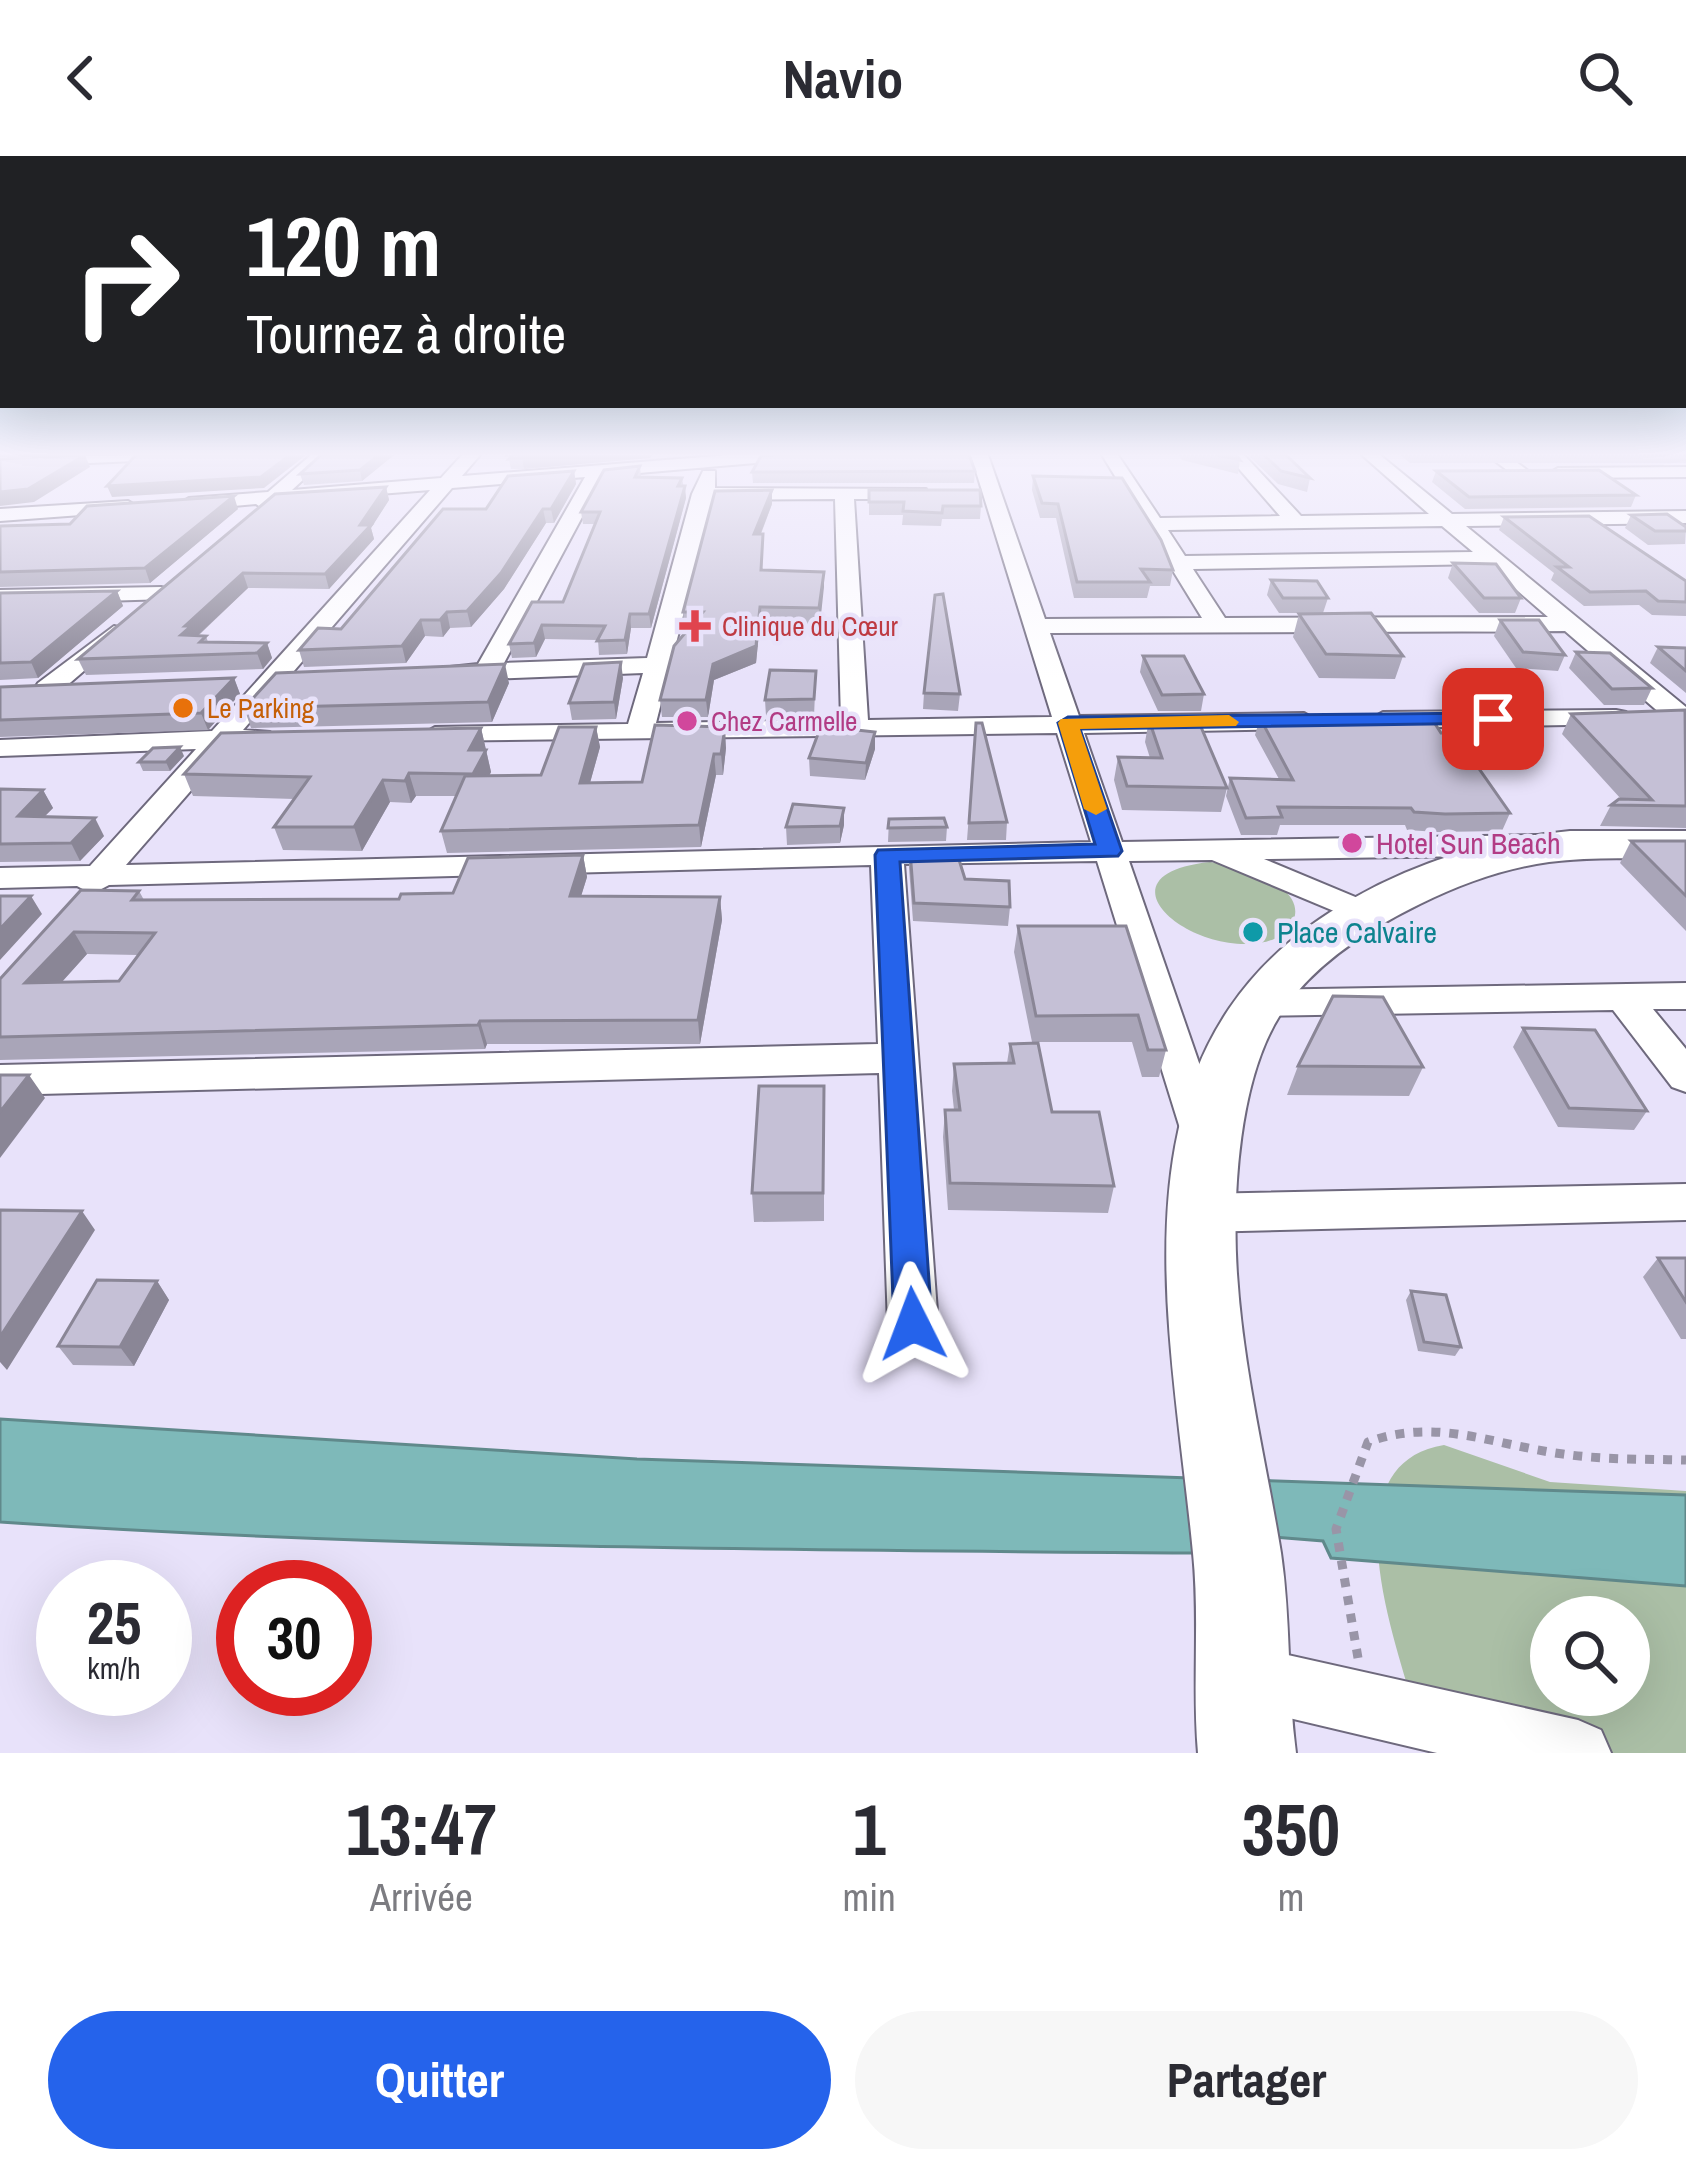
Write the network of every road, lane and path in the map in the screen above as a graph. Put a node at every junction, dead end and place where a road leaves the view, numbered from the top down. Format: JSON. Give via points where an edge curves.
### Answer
{"nodes":[{"id":1,"x":405,"y":530,"type":"edge"},
{"id":2,"x":565,"y":530,"type":"edge"},
{"id":3,"x":691,"y":530,"type":"edge"},
{"id":4,"x":846,"y":530,"type":"edge"},
{"id":5,"x":997,"y":530,"type":"edge"},
{"id":6,"x":1158,"y":530,"type":"edge"},
{"id":7,"x":1462,"y":530,"type":"edge"},
{"id":8,"x":1605,"y":530,"type":"edge"},
{"id":9,"x":1621,"y":541,"type":"edge"},
{"id":10,"x":1495,"y":558,"type":"junction"},
{"id":11,"x":1179,"y":563,"type":"junction"},
{"id":12,"x":182,"y":574,"type":"edge"},
{"id":13,"x":161,"y":594,"type":"junction"},
{"id":14,"x":0,"y":597,"type":"edge"},
{"id":15,"x":1572,"y":624,"type":"junction"},
{"id":16,"x":1218,"y":625,"type":"junction"},
{"id":17,"x":1035,"y":626,"type":"junction"},
{"id":18,"x":655,"y":665,"type":"junction"},
{"id":19,"x":487,"y":671,"type":"junction"},
{"id":20,"x":422,"y":674,"type":"edge"},
{"id":21,"x":314,"y":679,"type":"edge"},
{"id":22,"x":271,"y":681,"type":"junction"},
{"id":23,"x":226,"y":682,"type":"edge"},
{"id":24,"x":92,"y":687,"type":"edge"},
{"id":25,"x":1684,"y":719,"type":"edge"},
{"id":26,"x":1068,"y":723,"type":"junction"},
{"id":27,"x":854,"y":728,"type":"junction"},
{"id":28,"x":640,"y":731,"type":"junction"},
{"id":29,"x":407,"y":735,"type":"edge"},
{"id":30,"x":291,"y":738,"type":"edge"},
{"id":31,"x":221,"y":739,"type":"junction"},
{"id":32,"x":0,"y":748,"type":"edge"},
{"id":33,"x":1686,"y":844,"type":"edge"},
{"id":34,"x":1595,"y":845,"type":"junction"},
{"id":35,"x":1213,"y":849,"type":"junction"},
{"id":36,"x":1110,"y":851,"type":"junction"},
{"id":37,"x":887,"y":855,"type":"junction"},
{"id":38,"x":99,"y":876,"type":"junction"},
{"id":39,"x":0,"y":878,"type":"edge"},
{"id":40,"x":70,"y":909,"type":"edge"},
{"id":41,"x":1364,"y":913,"type":"junction"},
{"id":42,"x":1686,"y":996,"type":"edge"},
{"id":43,"x":1623,"y":997,"type":"junction"},
{"id":44,"x":1258,"y":1003,"type":"junction"},
{"id":45,"x":897,"y":1058,"type":"junction"},
{"id":46,"x":1686,"y":1077,"type":"edge"},
{"id":47,"x":0,"y":1080,"type":"edge"},
{"id":48,"x":1209,"y":1153,"type":"junction"},
{"id":49,"x":1686,"y":1202,"type":"edge"},
{"id":50,"x":1200,"y":1213,"type":"junction"},
{"id":51,"x":913,"y":1324,"type":"dead end"},
{"id":52,"x":1686,"y":1460,"type":"edge"},
{"id":53,"x":1363,"y":1676,"type":"dead end"},
{"id":54,"x":1243,"y":1677,"type":"edge"},
{"id":55,"x":1578,"y":1753,"type":"edge"}],
"edges":[{"from":1,"to":22,"type":"street"},
{"from":2,"to":19,"type":"street"},
{"from":3,"to":18,"type":"street"},
{"from":4,"to":27,"type":"street"},
{"from":5,"to":17,"type":"street"},
{"from":6,"to":11,"type":"street"},
{"from":7,"to":10,"type":"street"},
{"from":8,"to":9,"type":"street"},
{"from":10,"to":11,"type":"street"},
{"from":10,"to":15,"type":"street"},
{"from":11,"to":16,"type":"street"},
{"from":12,"to":13,"type":"street"},
{"from":13,"to":14,"type":"street"},
{"from":13,"to":24,"type":"street","via":[[36,690]]},
{"from":15,"to":16,"type":"street"},
{"from":15,"to":25,"type":"street"},
{"from":16,"to":17,"type":"street"},
{"from":17,"to":26,"type":"street"},
{"from":18,"to":19,"type":"street"},
{"from":18,"to":28,"type":"street"},
{"from":19,"to":20,"type":"street"},
{"from":21,"to":22,"type":"street"},
{"from":22,"to":23,"type":"street"},
{"from":22,"to":31,"type":"street"},
{"from":25,"to":26,"type":"street"},
{"from":26,"to":27,"type":"street"},
{"from":26,"to":36,"type":"street"},
{"from":27,"to":28,"type":"street"},
{"from":28,"to":29,"type":"street"},
{"from":30,"to":31,"type":"street"},
{"from":31,"to":32,"type":"street"},
{"from":31,"to":38,"type":"street"},
{"from":33,"to":34,"type":"main road"},
{"from":34,"to":35,"type":"street"},
{"from":34,"to":41,"type":"main road","via":[[1481,862]]},
{"from":35,"to":36,"type":"street"},
{"from":35,"to":41,"type":"street"},
{"from":36,"to":37,"type":"street"},
{"from":36,"to":48,"type":"street"},
{"from":37,"to":38,"type":"street"},
{"from":37,"to":45,"type":"street"},
{"from":38,"to":39,"type":"street"},
{"from":38,"to":40,"type":"street"},
{"from":41,"to":44,"type":"main road","via":[[1296,961]]},
{"from":42,"to":43,"type":"street"},
{"from":43,"to":44,"type":"street"},
{"from":43,"to":46,"type":"street"},
{"from":44,"to":48,"type":"main road","via":[[1234,1055]]},
{"from":45,"to":47,"type":"street"},
{"from":45,"to":51,"type":"street"},
{"from":48,"to":50,"type":"main road"},
{"from":49,"to":50,"type":"street"},
{"from":50,"to":54,"type":"main road"},
{"from":52,"to":53,"type":"path","via":[[1545,1452],[1451,1428],[1400,1428],[1368,1442],[1336,1529]]},
{"from":54,"to":55,"type":"street"}]}
